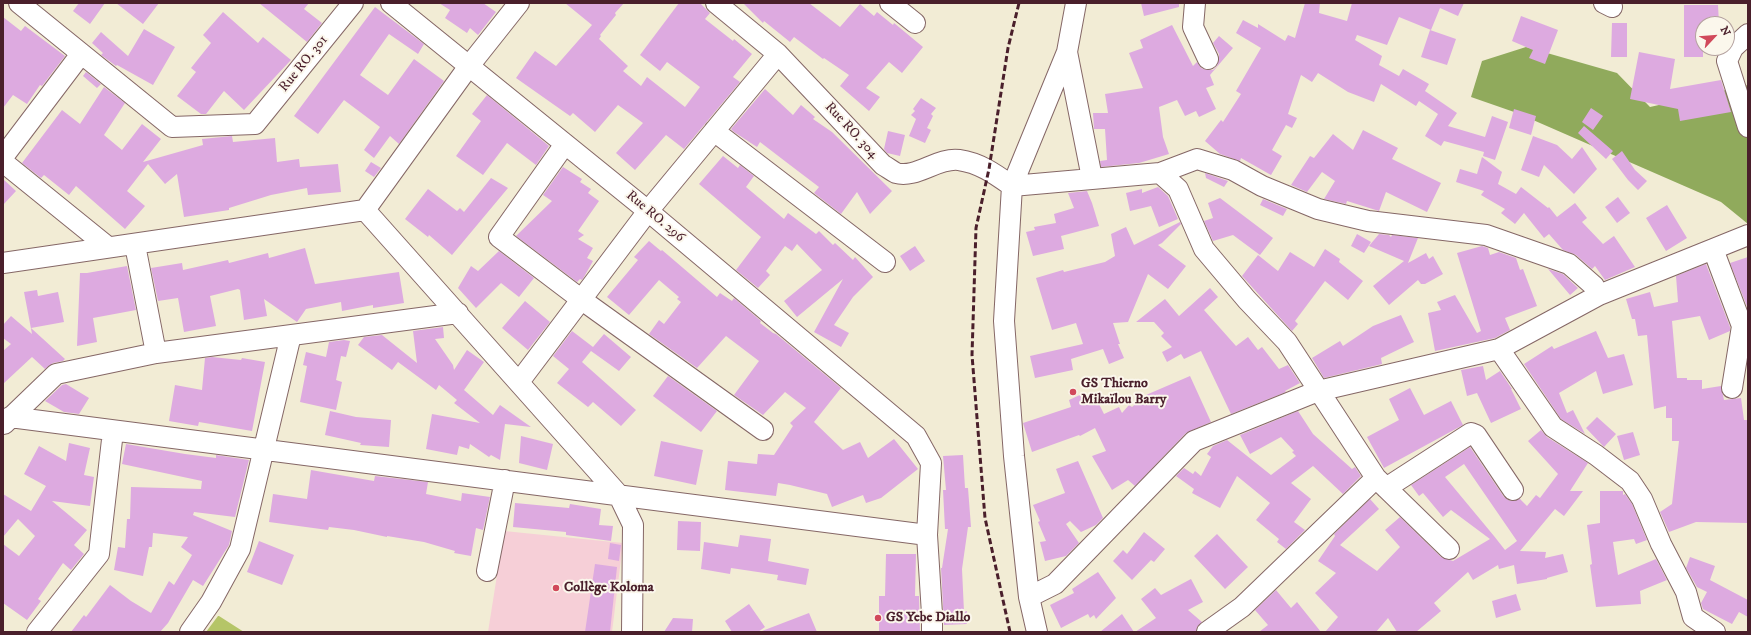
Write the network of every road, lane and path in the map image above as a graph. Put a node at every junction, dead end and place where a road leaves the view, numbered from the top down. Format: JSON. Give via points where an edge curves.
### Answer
{"nodes":[{"id":1,"x":19,"y":3,"type":"edge"},
{"id":2,"x":353,"y":3,"type":"edge"},
{"id":3,"x":391,"y":3,"type":"edge"},
{"id":4,"x":519,"y":3,"type":"edge"},
{"id":5,"x":716,"y":3,"type":"edge"},
{"id":6,"x":890,"y":3,"type":"edge"},
{"id":7,"x":1076,"y":3,"type":"edge"},
{"id":8,"x":1195,"y":3,"type":"edge"},
{"id":9,"x":41,"y":9,"type":"edge"},
{"id":10,"x":915,"y":23,"type":"dead end"},
{"id":11,"x":1748,"y":34,"type":"edge"},
{"id":12,"x":1066,"y":52,"type":"junction"},
{"id":13,"x":81,"y":54,"type":"junction"},
{"id":14,"x":778,"y":54,"type":"junction"},
{"id":15,"x":1208,"y":59,"type":"dead end"},
{"id":16,"x":469,"y":66,"type":"junction"},
{"id":17,"x":1748,"y":127,"type":"edge"},
{"id":18,"x":714,"y":131,"type":"junction"},
{"id":19,"x":565,"y":144,"type":"junction"},
{"id":20,"x":3,"y":157,"type":"edge"},
{"id":21,"x":3,"y":162,"type":"edge"},
{"id":22,"x":1160,"y":173,"type":"junction"},
{"id":23,"x":1092,"y":178,"type":"junction"},
{"id":24,"x":1012,"y":186,"type":"junction"},
{"id":25,"x":365,"y":210,"type":"junction"},
{"id":26,"x":648,"y":211,"type":"junction"},
{"id":27,"x":1748,"y":235,"type":"edge"},
{"id":28,"x":135,"y":245,"type":"junction"},
{"id":29,"x":108,"y":247,"type":"junction"},
{"id":30,"x":1713,"y":249,"type":"junction"},
{"id":31,"x":885,"y":262,"type":"dead end"},
{"id":32,"x":3,"y":263,"type":"edge"},
{"id":33,"x":1599,"y":295,"type":"junction"},
{"id":34,"x":582,"y":300,"type":"junction"},
{"id":35,"x":458,"y":313,"type":"junction"},
{"id":36,"x":290,"y":335,"type":"junction"},
{"id":37,"x":1499,"y":349,"type":"junction"},
{"id":38,"x":156,"y":353,"type":"junction"},
{"id":39,"x":519,"y":382,"type":"junction"},
{"id":40,"x":1732,"y":388,"type":"dead end"},
{"id":41,"x":1318,"y":391,"type":"junction"},
{"id":42,"x":6,"y":421,"type":"edge"},
{"id":43,"x":763,"y":430,"type":"dead end"},
{"id":44,"x":113,"y":431,"type":"junction"},
{"id":45,"x":262,"y":449,"type":"junction"},
{"id":46,"x":505,"y":480,"type":"junction"},
{"id":47,"x":1381,"y":483,"type":"junction"},
{"id":48,"x":1513,"y":490,"type":"dead end"},
{"id":49,"x":618,"y":494,"type":"junction"},
{"id":50,"x":927,"y":535,"type":"junction"},
{"id":51,"x":1449,"y":549,"type":"dead end"},
{"id":52,"x":487,"y":571,"type":"dead end"},
{"id":53,"x":1029,"y":597,"type":"junction"},
{"id":54,"x":36,"y":632,"type":"edge"},
{"id":55,"x":190,"y":632,"type":"edge"},
{"id":56,"x":632,"y":632,"type":"edge"},
{"id":57,"x":932,"y":632,"type":"edge"},
{"id":58,"x":1037,"y":632,"type":"edge"},
{"id":59,"x":1208,"y":632,"type":"edge"},
{"id":60,"x":1715,"y":632,"type":"edge"}],
"edges":[{"from":1,"to":9,"type":"street"},
{"from":2,"to":13,"type":"street","name":"Rue RO. 301","via":[[255,124],[172,127]]},
{"from":3,"to":16,"type":"street","name":"Rue RO. 296"},
{"from":4,"to":16,"type":"street"},
{"from":5,"to":14,"type":"street","name":"Rue RO. 304"},
{"from":6,"to":10,"type":"street"},
{"from":7,"to":12,"type":"street"},
{"from":8,"to":15,"type":"street","via":[[1193,27]]},
{"from":9,"to":13,"type":"street"},
{"from":11,"to":17,"type":"street","via":[[1733,48],[1727,61]]},
{"from":12,"to":23,"type":"street"},
{"from":12,"to":24,"type":"street"},
{"from":13,"to":20,"type":"street"},
{"from":14,"to":18,"type":"street"},
{"from":14,"to":24,"type":"street","name":"Rue RO. 304","via":[[883,165],[897,173],[910,174],[942,162],[958,160],[989,169]]},
{"from":16,"to":19,"type":"street","name":"Rue RO. 296"},
{"from":16,"to":25,"type":"street"},
{"from":18,"to":26,"type":"street"},
{"from":18,"to":31,"type":"street"},
{"from":19,"to":26,"type":"street","name":"Rue RO. 296"},
{"from":19,"to":34,"type":"street","via":[[499,237]]},
{"from":21,"to":29,"type":"street"},
{"from":22,"to":23,"type":"street"},
{"from":22,"to":33,"type":"street","via":[[1197,159],[1233,170],[1262,186],[1318,209],[1368,221],[1486,235],[1569,264],[1594,286]]},
{"from":22,"to":41,"type":"street","via":[[1178,189],[1204,249],[1287,342]]},
{"from":23,"to":24,"type":"street"},
{"from":24,"to":53,"type":"street","via":[[1004,321],[1014,456]]},
{"from":25,"to":28,"type":"street"},
{"from":25,"to":35,"type":"street"},
{"from":26,"to":34,"type":"street"},
{"from":26,"to":50,"type":"street","name":"Rue RO. 296","via":[[916,436],[931,463]]},
{"from":27,"to":30,"type":"street"},
{"from":28,"to":29,"type":"street"},
{"from":28,"to":38,"type":"street"},
{"from":29,"to":32,"type":"street"},
{"from":30,"to":33,"type":"street"},
{"from":30,"to":40,"type":"street","via":[[1742,326]]},
{"from":33,"to":37,"type":"street"},
{"from":34,"to":39,"type":"street"},
{"from":34,"to":43,"type":"street"},
{"from":35,"to":36,"type":"street"},
{"from":35,"to":39,"type":"street"},
{"from":36,"to":38,"type":"street"},
{"from":36,"to":45,"type":"street"},
{"from":37,"to":41,"type":"street"},
{"from":37,"to":60,"type":"street","via":[[1553,427],[1630,481],[1642,499],[1661,544],[1686,592],[1693,617]]},
{"from":38,"to":42,"type":"street","via":[[56,374]]},
{"from":39,"to":49,"type":"street"},
{"from":41,"to":47,"type":"street"},
{"from":41,"to":53,"type":"street","via":[[1194,441],[1055,584]]},
{"from":42,"to":44,"type":"street"},
{"from":44,"to":45,"type":"street"},
{"from":44,"to":54,"type":"street","via":[[99,554]]},
{"from":45,"to":46,"type":"street"},
{"from":45,"to":55,"type":"street","via":[[240,549],[211,602]]},
{"from":46,"to":49,"type":"street"},
{"from":46,"to":52,"type":"street"},
{"from":47,"to":48,"type":"street","via":[[1472,433],[1476,435]]},
{"from":47,"to":51,"type":"street"},
{"from":47,"to":59,"type":"street","via":[[1242,607]]},
{"from":49,"to":50,"type":"street"},
{"from":49,"to":56,"type":"street","via":[[633,525]]},
{"from":50,"to":57,"type":"street"},
{"from":53,"to":58,"type":"street"}]}
